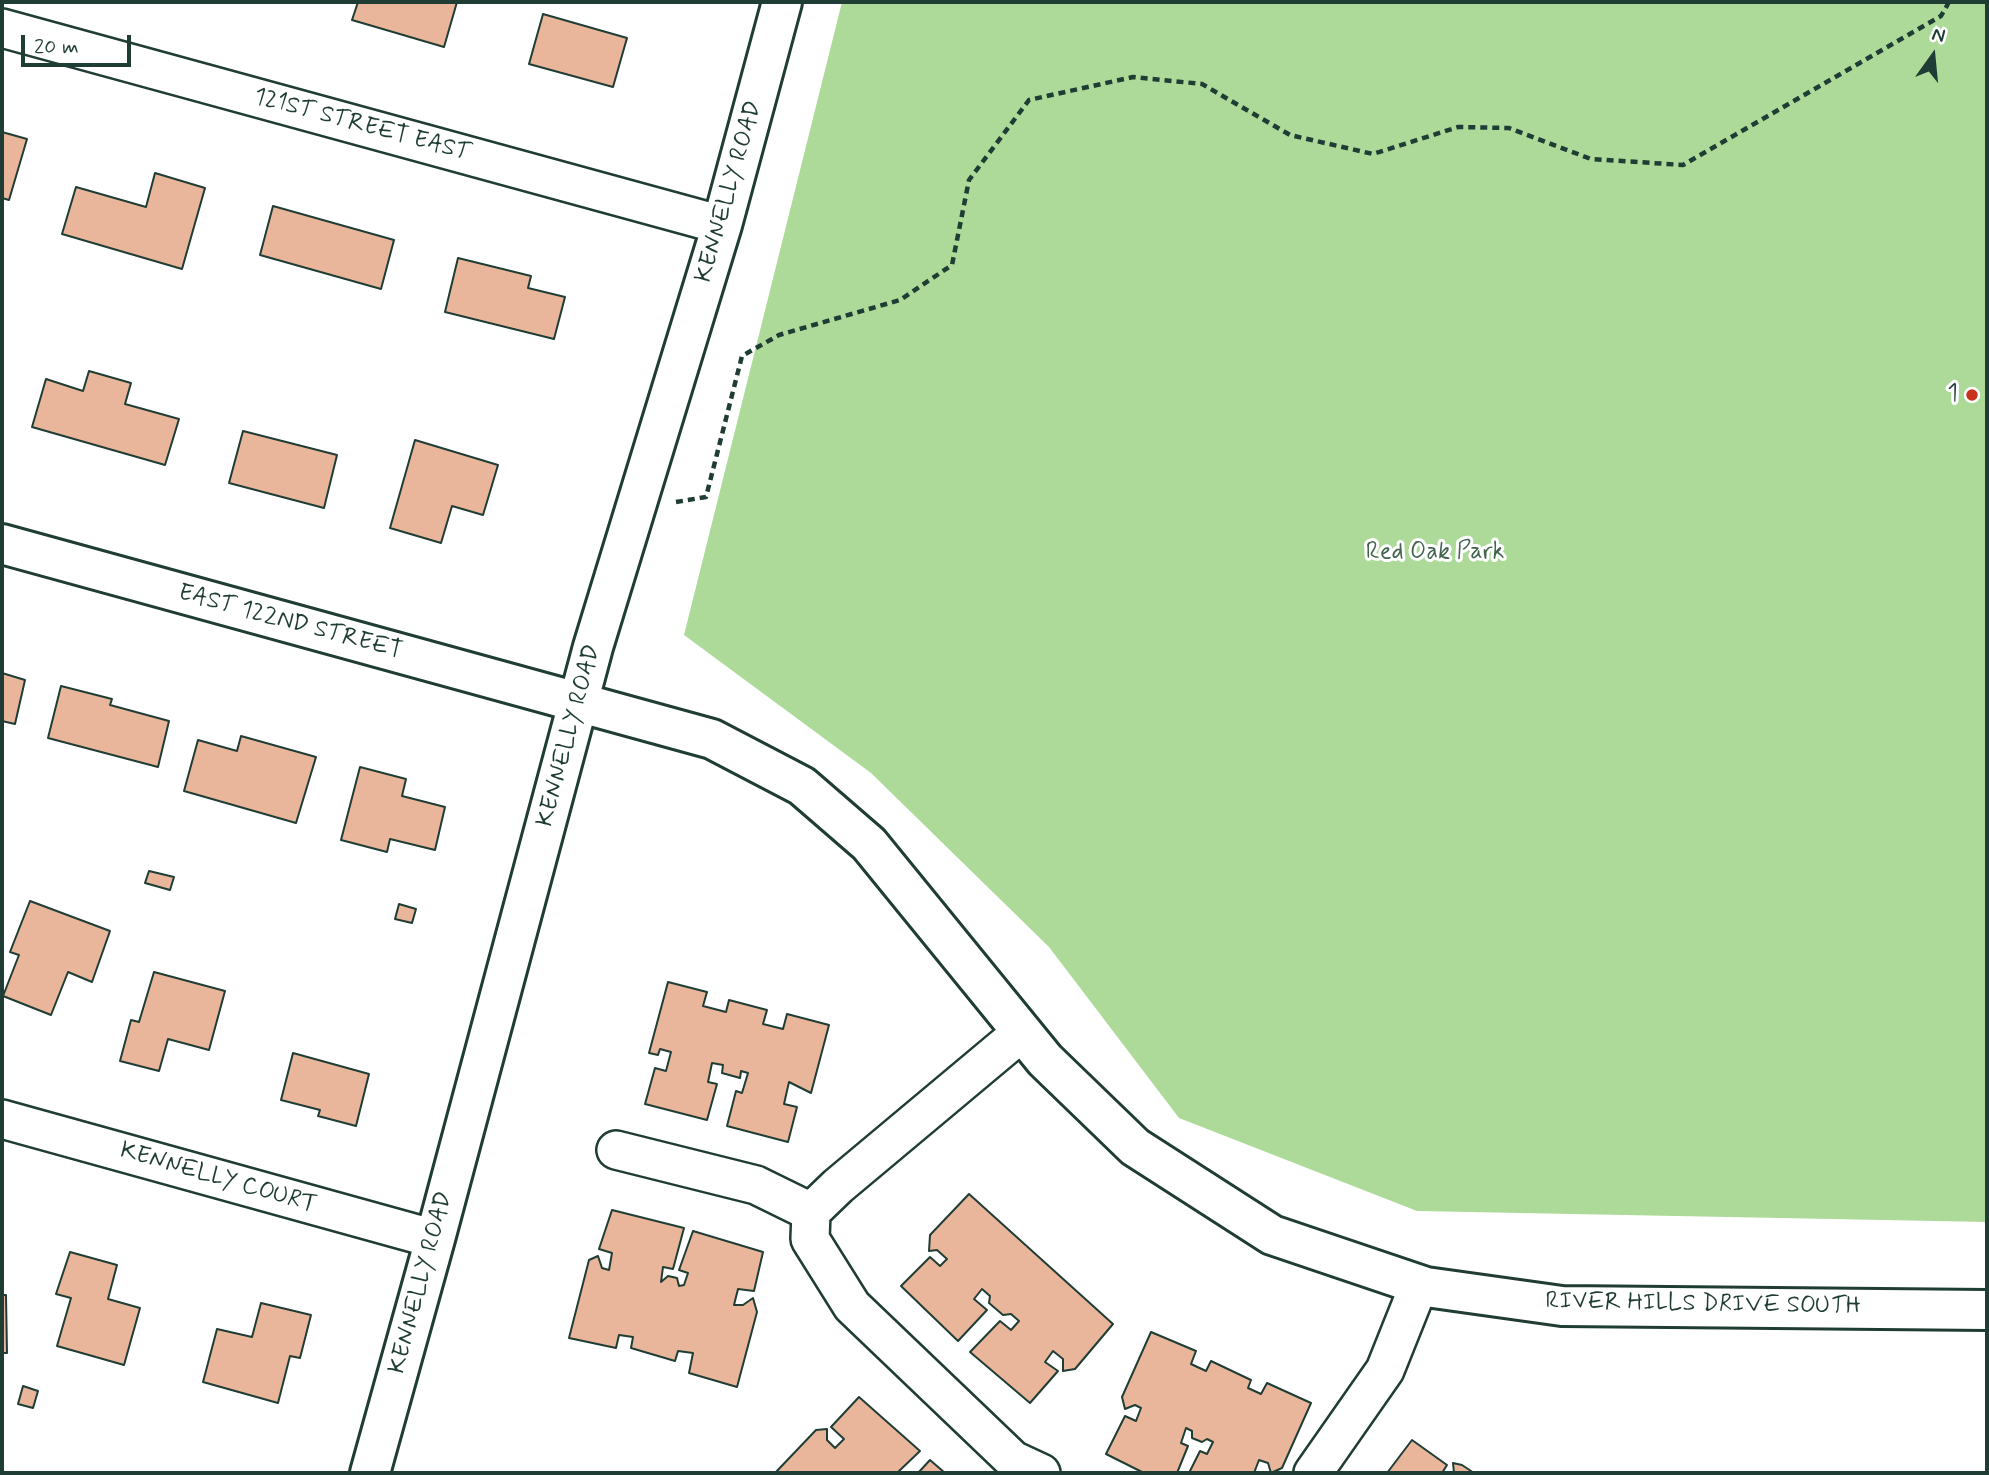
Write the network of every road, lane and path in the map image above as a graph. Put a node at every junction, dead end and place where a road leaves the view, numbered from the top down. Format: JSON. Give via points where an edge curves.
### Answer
{"nodes":[{"id":1,"x":782,"y":2,"type":"edge"},
{"id":2,"x":1949,"y":2,"type":"edge"},
{"id":3,"x":2,"y":28,"type":"edge"},
{"id":4,"x":722,"y":225,"type":"junction"},
{"id":5,"x":668,"y":503,"type":"dead end"},
{"id":6,"x":2,"y":544,"type":"edge"},
{"id":7,"x":579,"y":701,"type":"junction"},
{"id":8,"x":1022,"y":1032,"type":"junction"},
{"id":9,"x":2,"y":1119,"type":"edge"},
{"id":10,"x":616,"y":1150,"type":"dead end"},
{"id":11,"x":811,"y":1212,"type":"junction"},
{"id":12,"x":435,"y":1239,"type":"junction"},
{"id":13,"x":1419,"y":1285,"type":"junction"},
{"id":14,"x":1987,"y":1310,"type":"edge"},
{"id":15,"x":370,"y":1473,"type":"edge"},
{"id":16,"x":1041,"y":1473,"type":"edge"},
{"id":17,"x":1313,"y":1473,"type":"edge"}],
"edges":[{"from":1,"to":4,"type":"street","name":"KENNELLY ROAD"},
{"from":2,"to":5,"type":"path","via":[[1941,16],[1683,165],[1591,159],[1509,128],[1458,127],[1373,154],[1290,135],[1202,84],[1133,77],[1029,100],[969,180],[952,265],[900,300],[779,335],[742,356],[706,497]]},
{"from":3,"to":4,"type":"street","name":"121ST STREET EAST"},
{"from":4,"to":7,"type":"street","name":"KENNELLY ROAD"},
{"from":6,"to":7,"type":"street","name":"EAST 122ND STREET"},
{"from":7,"to":8,"type":"street","name":"RIVER HILLS DRIVE SOUTH","via":[[712,739],[802,786],[869,844]]},
{"from":7,"to":12,"type":"street","name":"KENNELLY ROAD"},
{"from":8,"to":11,"type":"street"},
{"from":8,"to":13,"type":"street","name":"RIVER HILLS DRIVE SOUTH","via":[[1135,1147],[1272,1235]]},
{"from":9,"to":12,"type":"street","name":"KENNELLY COURT"},
{"from":10,"to":11,"type":"street","via":[[756,1185]]},
{"from":11,"to":16,"type":"street","via":[[810,1239],[852,1306],[1013,1460]]},
{"from":12,"to":15,"type":"street","name":"KENNELLY ROAD"},
{"from":13,"to":14,"type":"street","name":"RIVER HILLS DRIVE SOUTH","via":[[1562,1306]]},
{"from":13,"to":17,"type":"street","via":[[1385,1370]]}]}
